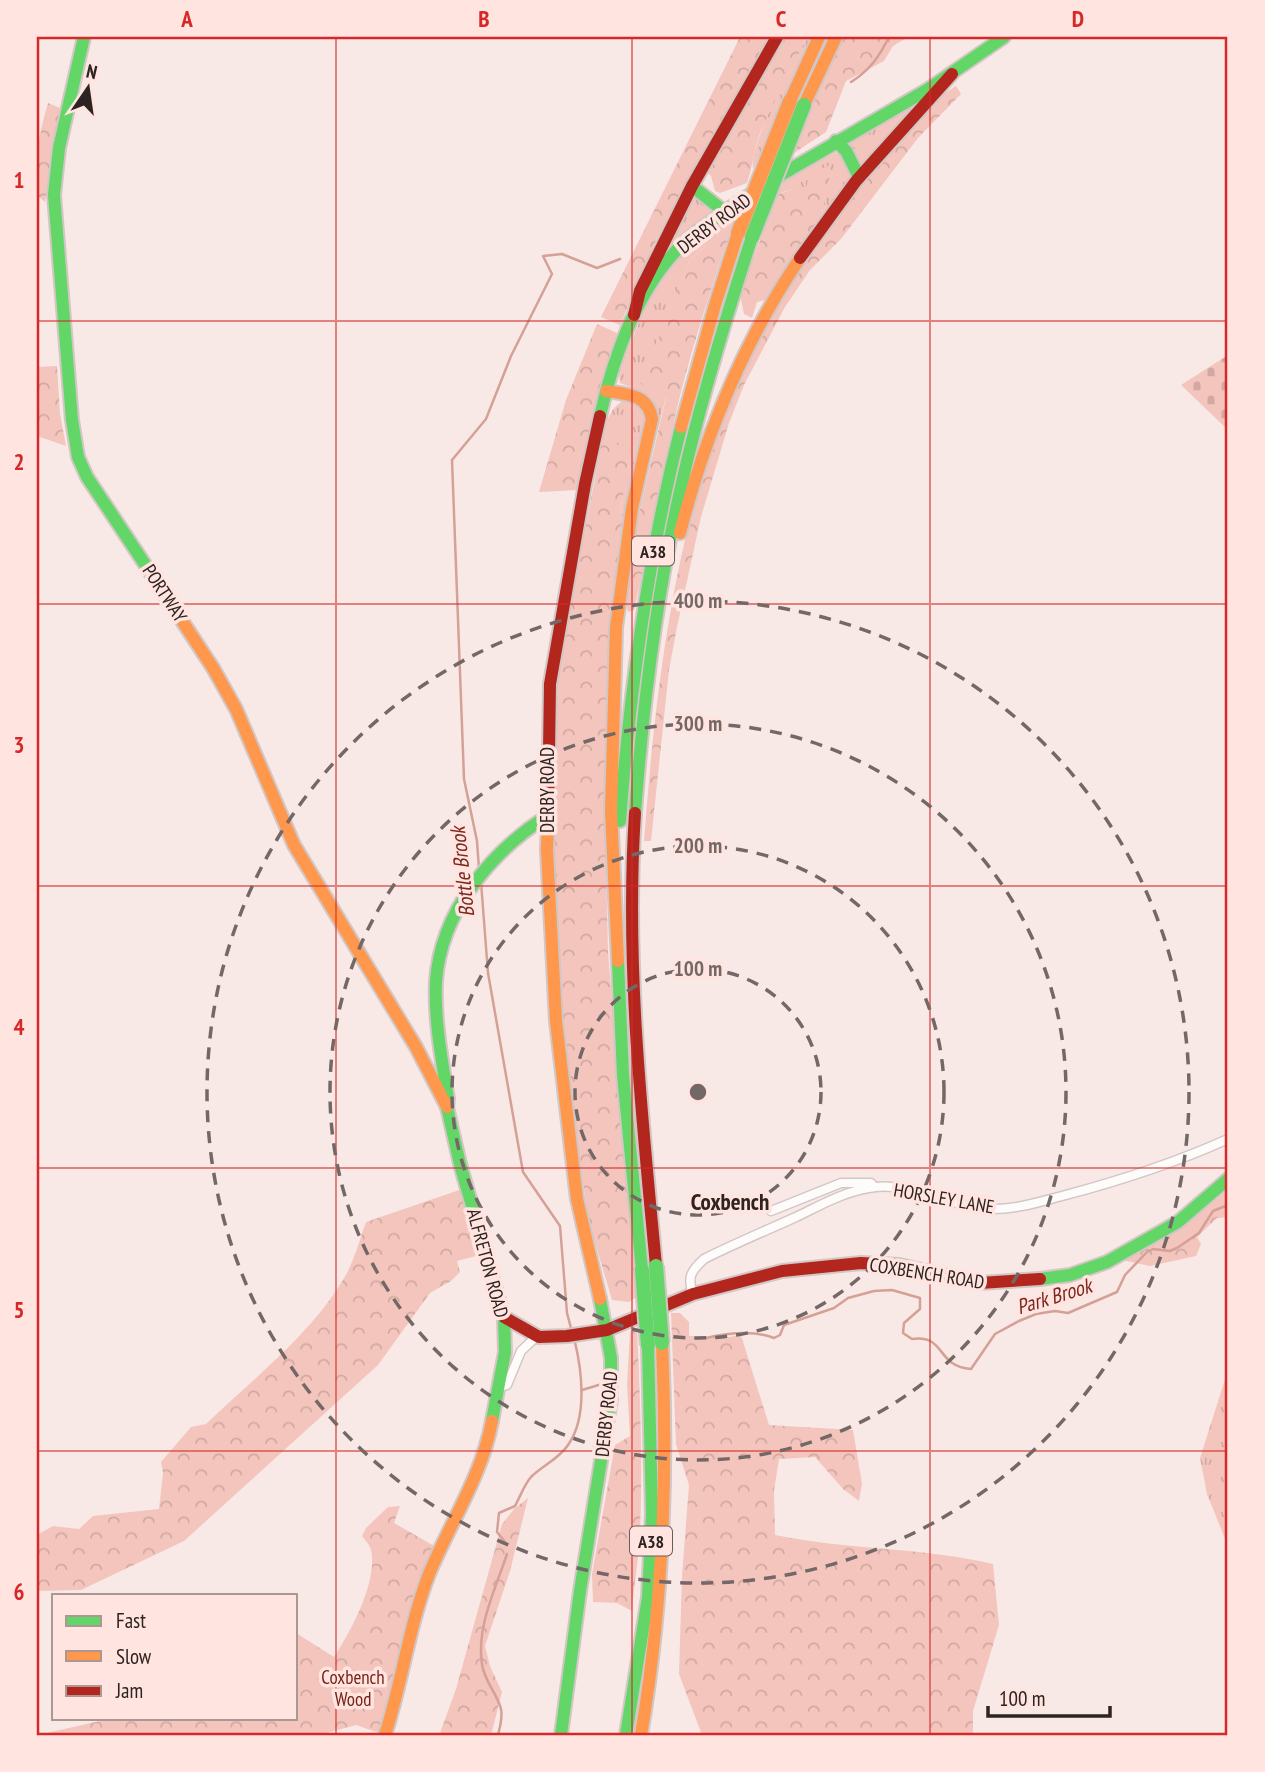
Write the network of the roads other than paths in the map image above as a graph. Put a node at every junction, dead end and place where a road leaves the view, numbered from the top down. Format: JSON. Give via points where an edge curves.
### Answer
{"nodes":[{"id":1,"x":84,"y":37,"type":"edge"},
{"id":2,"x":777,"y":37,"type":"edge"},
{"id":3,"x":820,"y":37,"type":"edge"},
{"id":4,"x":836,"y":37,"type":"edge"},
{"id":5,"x":1004,"y":37,"type":"edge"},
{"id":6,"x":953,"y":74,"type":"junction"},
{"id":7,"x":797,"y":103,"type":"junction"},
{"id":8,"x":836,"y":141,"type":"junction"},
{"id":9,"x":859,"y":177,"type":"junction"},
{"id":10,"x":692,"y":186,"type":"junction"},
{"id":11,"x":725,"y":212,"type":"junction"},
{"id":12,"x":634,"y":315,"type":"junction"},
{"id":13,"x":606,"y":391,"type":"junction"},
{"id":14,"x":638,"y":775,"type":"junction"},
{"id":15,"x":547,"y":816,"type":"junction"},
{"id":16,"x":616,"y":878,"type":"junction"},
{"id":17,"x":447,"y":1107,"type":"junction"},
{"id":18,"x":1228,"y":1139,"type":"edge"},
{"id":19,"x":1228,"y":1179,"type":"edge"},
{"id":20,"x":874,"y":1187,"type":"junction"},
{"id":21,"x":771,"y":1211,"type":"dead end"},
{"id":22,"x":649,"y":1268,"type":"junction"},
{"id":23,"x":693,"y":1294,"type":"junction"},
{"id":24,"x":504,"y":1317,"type":"junction"},
{"id":25,"x":607,"y":1330,"type":"junction"},
{"id":26,"x":537,"y":1336,"type":"junction"},
{"id":27,"x":655,"y":1344,"type":"junction"},
{"id":28,"x":500,"y":1387,"type":"junction"},
{"id":29,"x":385,"y":1735,"type":"edge"},
{"id":30,"x":561,"y":1735,"type":"edge"},
{"id":31,"x":626,"y":1735,"type":"edge"},
{"id":32,"x":641,"y":1735,"type":"edge"}],
"edges":[{"from":1,"to":17,"type":"main road","name":"PORTWAY","via":[[59,148],[54,195],[78,457],[214,668],[294,845],[416,1046]]},
{"from":2,"to":10,"type":"main road"},
{"from":3,"to":7,"type":"main road","number":"A38"},
{"from":4,"to":7,"type":"main road","number":"A38"},
{"from":5,"to":6,"type":"main road","name":"DERBY ROAD"},
{"from":6,"to":8,"type":"main road","name":"DERBY ROAD"},
{"from":6,"to":9,"type":"main road"},
{"from":7,"to":14,"type":"main road","number":"A38","bridge":true,"via":[[697,412],[656,617]]},
{"from":7,"to":16,"type":"main road","number":"A38","bridge":true,"via":[[738,233],[665,487],[648,571],[627,728]]},
{"from":8,"to":9,"type":"main road"},
{"from":8,"to":11,"type":"main road","name":"DERBY ROAD"},
{"from":9,"to":14,"type":"main road","via":[[782,285],[731,382],[702,456],[671,573]]},
{"from":10,"to":11,"type":"main road"},
{"from":10,"to":12,"type":"main road","via":[[640,290]]},
{"from":11,"to":12,"type":"main road","name":"DERBY ROAD","via":[[673,254]]},
{"from":12,"to":13,"type":"main road","name":"DERBY ROAD"},
{"from":13,"to":15,"type":"main road","name":"DERBY ROAD","via":[[555,644],[548,714]]},
{"from":13,"to":16,"type":"main road","via":[[644,400],[652,419],[626,542],[616,628],[611,811]]},
{"from":14,"to":22,"type":"main road","number":"A38","via":[[634,985]]},
{"from":15,"to":17,"type":"main road","name":"ALFRETON ROAD","via":[[521,832],[485,870],[464,898],[445,938],[437,992]]},
{"from":15,"to":25,"type":"main road","name":"DERBY ROAD","via":[[553,978],[566,1120],[581,1223]]},
{"from":16,"to":22,"type":"main road","number":"A38","via":[[623,1075]]},
{"from":17,"to":24,"type":"main road","name":"ALFRETON ROAD"},
{"from":18,"to":20,"type":"street","name":"HORSLEY LANE","via":[[1107,1184],[999,1209]]},
{"from":19,"to":23,"type":"main road","name":"COXBENCH ROAD","via":[[1178,1222],[1107,1262],[1060,1277],[980,1283],[899,1265],[861,1263],[782,1271]]},
{"from":20,"to":21,"type":"street","via":[[871,1183],[841,1183]]},
{"from":20,"to":23,"type":"street","name":"HORSLEY LANE","via":[[845,1194],[704,1259],[690,1275]]},
{"from":22,"to":27,"type":"main road","number":"A38","bridge":true},
{"from":23,"to":25,"type":"main road","name":"COXBENCH ROAD"},
{"from":24,"to":26,"type":"main road"},
{"from":24,"to":28,"type":"main road","name":"ALFRETON ROAD"},
{"from":25,"to":26,"type":"main road","name":"COXBENCH ROAD"},
{"from":25,"to":30,"type":"main road","name":"DERBY ROAD","via":[[611,1399]]},
{"from":26,"to":28,"type":"street","via":[[522,1351],[507,1385]]},
{"from":27,"to":31,"type":"main road","number":"A38","via":[[648,1597]]},
{"from":27,"to":32,"type":"main road","number":"A38","via":[[666,1454],[665,1530],[660,1607]]},
{"from":28,"to":29,"type":"main road","name":"ALFRETON ROAD","via":[[486,1447],[426,1586]]}]}
